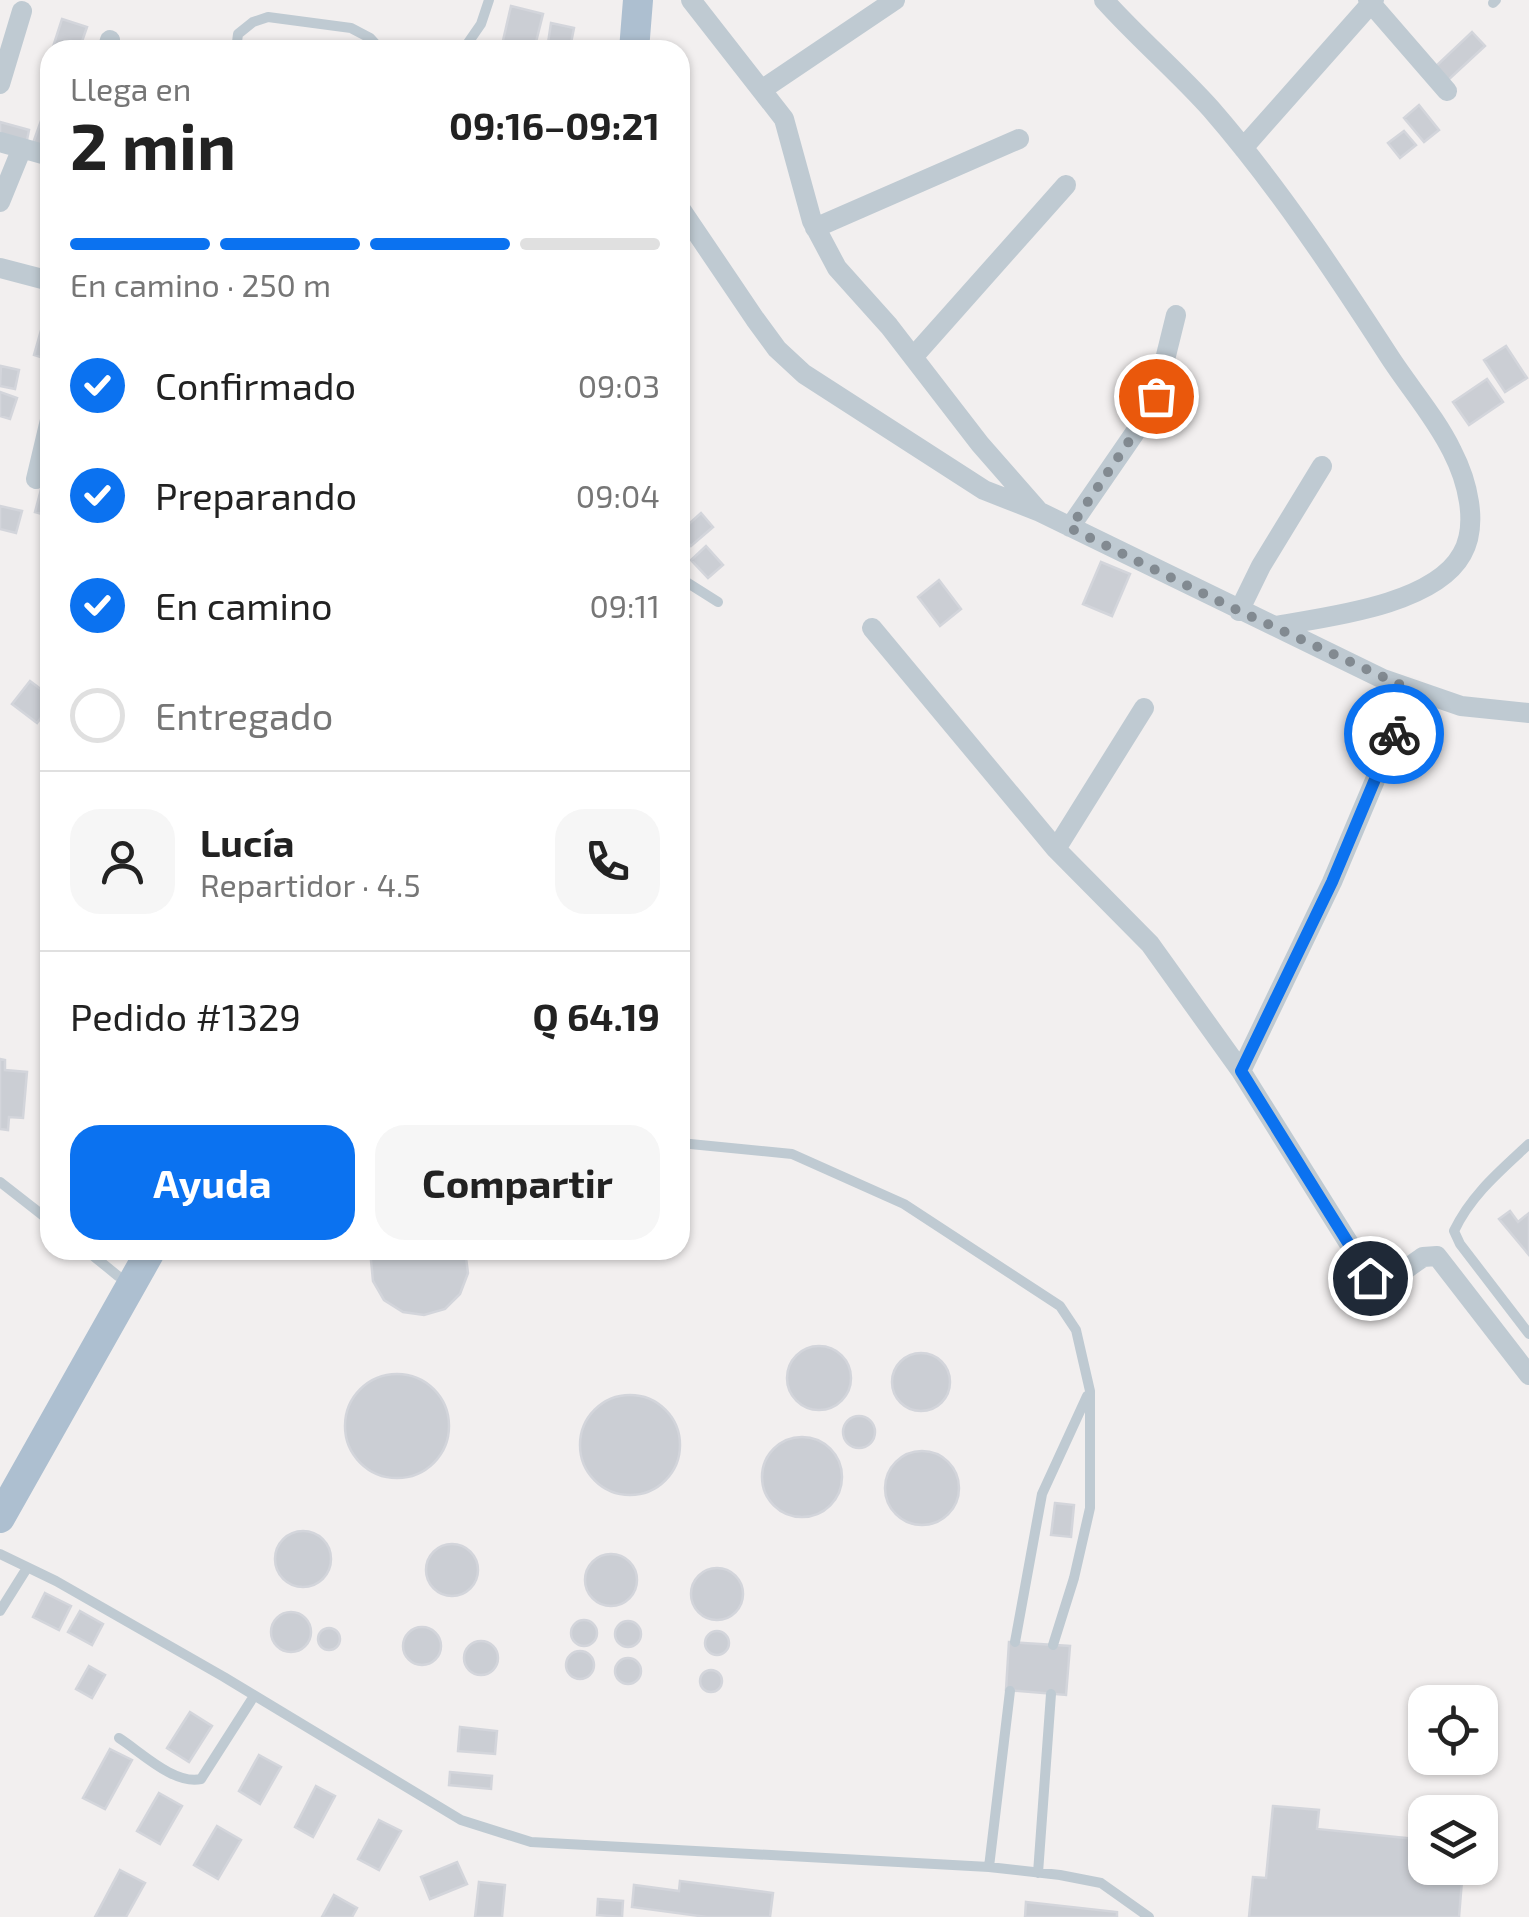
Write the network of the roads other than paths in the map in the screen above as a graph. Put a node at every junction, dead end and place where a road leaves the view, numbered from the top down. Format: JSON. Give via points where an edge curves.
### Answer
{"nodes":[{"id":1,"x":489,"y":0,"type":"edge"},
{"id":2,"x":622,"y":0,"type":"edge"},
{"id":3,"x":637,"y":0,"type":"edge"},
{"id":4,"x":692,"y":0,"type":"edge"},
{"id":5,"x":895,"y":0,"type":"edge"},
{"id":6,"x":1104,"y":0,"type":"edge"},
{"id":7,"x":1371,"y":1,"type":"edge"},
{"id":8,"x":22,"y":11,"type":"dead end"},
{"id":9,"x":237,"y":40,"type":"edge"},
{"id":10,"x":372,"y":40,"type":"edge"},
{"id":11,"x":470,"y":40,"type":"edge"},
{"id":12,"x":619,"y":40,"type":"edge"},
{"id":13,"x":635,"y":40,"type":"edge"},
{"id":14,"x":0,"y":84,"type":"edge"},
{"id":15,"x":763,"y":88,"type":"junction"},
{"id":16,"x":1447,"y":91,"type":"dead end"},
{"id":17,"x":1019,"y":139,"type":"dead end"},
{"id":18,"x":0,"y":142,"type":"edge"},
{"id":19,"x":22,"y":148,"type":"junction"},
{"id":20,"x":1243,"y":148,"type":"junction"},
{"id":21,"x":40,"y":153,"type":"edge"},
{"id":22,"x":1066,"y":185,"type":"dead end"},
{"id":23,"x":0,"y":202,"type":"edge"},
{"id":24,"x":690,"y":223,"type":"edge"},
{"id":25,"x":815,"y":228,"type":"junction"},
{"id":26,"x":0,"y":268,"type":"edge"},
{"id":27,"x":40,"y":278,"type":"edge"},
{"id":28,"x":1176,"y":315,"type":"dead end"},
{"id":29,"x":914,"y":356,"type":"junction"},
{"id":30,"x":40,"y":462,"type":"edge"},
{"id":31,"x":1322,"y":466,"type":"dead end"},
{"id":32,"x":36,"y":479,"type":"dead end"},
{"id":33,"x":1040,"y":512,"type":"junction"},
{"id":34,"x":1070,"y":528,"type":"junction"},
{"id":35,"x":690,"y":584,"type":"edge"},
{"id":36,"x":718,"y":602,"type":"dead end"},
{"id":37,"x":1239,"y":611,"type":"junction"},
{"id":38,"x":1275,"y":626,"type":"junction"},
{"id":39,"x":872,"y":628,"type":"dead end"},
{"id":40,"x":1412,"y":690,"type":"junction"},
{"id":41,"x":1144,"y":708,"type":"dead end"},
{"id":42,"x":1529,"y":714,"type":"edge"},
{"id":43,"x":1056,"y":850,"type":"junction"},
{"id":44,"x":1241,"y":1071,"type":"junction"},
{"id":45,"x":690,"y":1144,"type":"edge"},
{"id":46,"x":1529,"y":1144,"type":"edge"},
{"id":47,"x":0,"y":1182,"type":"edge"},
{"id":48,"x":40,"y":1213,"type":"edge"},
{"id":49,"x":145,"y":1260,"type":"edge"},
{"id":50,"x":125,"y":1263,"type":"edge"},
{"id":51,"x":1529,"y":1334,"type":"edge"},
{"id":52,"x":1529,"y":1375,"type":"edge"},
{"id":53,"x":1090,"y":1391,"type":"junction"},
{"id":54,"x":0,"y":1484,"type":"edge"},
{"id":55,"x":0,"y":1518,"type":"edge"},
{"id":56,"x":0,"y":1554,"type":"edge"},
{"id":57,"x":27,"y":1568,"type":"junction"},
{"id":58,"x":0,"y":1611,"type":"edge"},
{"id":59,"x":1015,"y":1642,"type":"dead end"},
{"id":60,"x":1053,"y":1645,"type":"dead end"},
{"id":61,"x":1010,"y":1690,"type":"dead end"},
{"id":62,"x":1051,"y":1694,"type":"dead end"},
{"id":63,"x":254,"y":1696,"type":"junction"},
{"id":64,"x":119,"y":1738,"type":"dead end"},
{"id":65,"x":989,"y":1867,"type":"junction"},
{"id":66,"x":1038,"y":1873,"type":"junction"},
{"id":67,"x":1148,"y":1917,"type":"edge"}],
"edges":[{"from":1,"to":11,"type":"lane"},
{"from":2,"to":12,"type":"main road"},
{"from":3,"to":13,"type":"main road"},
{"from":4,"to":15,"type":"street"},
{"from":5,"to":15,"type":"street"},
{"from":6,"to":20,"type":"street"},
{"from":7,"to":16,"type":"street"},
{"from":7,"to":20,"type":"street"},
{"from":8,"to":14,"type":"street"},
{"from":9,"to":10,"type":"lane","via":[[268,17],[351,28]]},
{"from":15,"to":25,"type":"street","via":[[784,119]]},
{"from":17,"to":25,"type":"street"},
{"from":18,"to":19,"type":"street"},
{"from":19,"to":21,"type":"street"},
{"from":19,"to":23,"type":"street"},
{"from":20,"to":38,"type":"street","via":[[1452,450],[1468,492],[1468,542],[1460,558],[1415,592],[1350,614]]},
{"from":22,"to":29,"type":"street"},
{"from":24,"to":33,"type":"street","via":[[754,320],[804,374],[984,490]]},
{"from":25,"to":29,"type":"street","via":[[838,268]]},
{"from":26,"to":27,"type":"street"},
{"from":28,"to":34,"type":"street","via":[[1156,396]]},
{"from":29,"to":33,"type":"street"},
{"from":30,"to":32,"type":"street"},
{"from":31,"to":37,"type":"street"},
{"from":33,"to":34,"type":"street"},
{"from":34,"to":37,"type":"street"},
{"from":35,"to":36,"type":"lane"},
{"from":37,"to":38,"type":"street"},
{"from":38,"to":40,"type":"street"},
{"from":39,"to":43,"type":"street"},
{"from":40,"to":42,"type":"street","via":[[1462,706]]},
{"from":40,"to":44,"type":"street","via":[[1332,882]]},
{"from":41,"to":43,"type":"street"},
{"from":43,"to":44,"type":"street","via":[[1150,944]]},
{"from":44,"to":52,"type":"street","via":[[1375,1285],[1423,1256],[1437,1256]]},
{"from":45,"to":53,"type":"lane","via":[[792,1154],[904,1204],[1060,1306],[1076,1330]]},
{"from":46,"to":51,"type":"lane","via":[[1486,1184],[1454,1231]]},
{"from":47,"to":48,"type":"lane"},
{"from":49,"to":55,"type":"main road"},
{"from":50,"to":54,"type":"main road"},
{"from":53,"to":59,"type":"lane","via":[[1042,1494]]},
{"from":53,"to":60,"type":"lane","via":[[1090,1508]]},
{"from":56,"to":57,"type":"lane"},
{"from":57,"to":58,"type":"lane"},
{"from":57,"to":63,"type":"lane"},
{"from":61,"to":65,"type":"lane"},
{"from":62,"to":66,"type":"lane"},
{"from":63,"to":64,"type":"lane","via":[[201,1778],[175,1775]]},
{"from":63,"to":65,"type":"lane","via":[[461,1820],[531,1842]]},
{"from":65,"to":66,"type":"lane"},
{"from":66,"to":67,"type":"lane","via":[[1100,1883]]}]}
